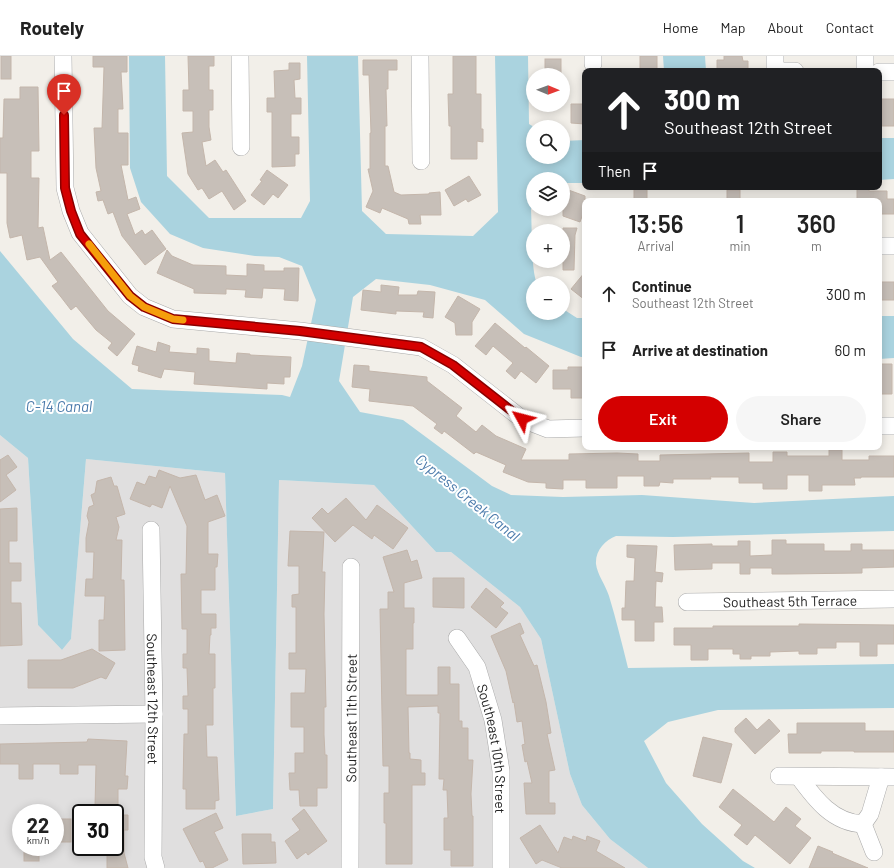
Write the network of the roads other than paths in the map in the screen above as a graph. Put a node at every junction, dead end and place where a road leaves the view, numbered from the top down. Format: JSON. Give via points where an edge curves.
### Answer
{"nodes":[{"id":1,"x":63,"y":56,"type":"edge"},
{"id":2,"x":240,"y":56,"type":"edge"},
{"id":3,"x":420,"y":56,"type":"edge"},
{"id":4,"x":775,"y":56,"type":"edge"},
{"id":5,"x":865,"y":56,"type":"edge"},
{"id":6,"x":776,"y":68,"type":"edge"},
{"id":7,"x":865,"y":68,"type":"edge"},
{"id":8,"x":882,"y":72,"type":"edge"},
{"id":9,"x":894,"y":72,"type":"edge"},
{"id":10,"x":241,"y":147,"type":"dead end"},
{"id":11,"x":422,"y":161,"type":"dead end"},
{"id":12,"x":882,"y":246,"type":"edge"},
{"id":13,"x":894,"y":246,"type":"edge"},
{"id":14,"x":882,"y":426,"type":"edge"},
{"id":15,"x":894,"y":426,"type":"edge"},
{"id":16,"x":582,"y":428,"type":"edge"},
{"id":17,"x":151,"y":530,"type":"dead end"},
{"id":18,"x":351,"y":567,"type":"dead end"},
{"id":19,"x":894,"y":599,"type":"edge"},
{"id":20,"x":687,"y":602,"type":"dead end"},
{"id":21,"x":457,"y":638,"type":"dead end"},
{"id":22,"x":154,"y":714,"type":"junction"},
{"id":23,"x":0,"y":716,"type":"edge"},
{"id":24,"x":779,"y":776,"type":"dead end"},
{"id":25,"x":799,"y":777,"type":"junction"},
{"id":26,"x":887,"y":777,"type":"edge"},
{"id":27,"x":863,"y":824,"type":"junction"},
{"id":28,"x":874,"y":852,"type":"dead end"},
{"id":29,"x":156,"y":868,"type":"edge"},
{"id":30,"x":350,"y":868,"type":"edge"},
{"id":31,"x":501,"y":868,"type":"edge"}],
"edges":[{"from":1,"to":16,"type":"street","via":[[65,188],[71,211],[80,234],[130,296],[144,307],[173,319],[355,337],[421,347],[453,365],[522,419],[548,429]]},
{"from":2,"to":10,"type":"street"},
{"from":3,"to":11,"type":"street"},
{"from":4,"to":6,"type":"street"},
{"from":5,"to":7,"type":"street"},
{"from":8,"to":9,"type":"street"},
{"from":12,"to":13,"type":"street"},
{"from":14,"to":15,"type":"street"},
{"from":17,"to":22,"type":"street","name":"Southeast 12th Street"},
{"from":18,"to":30,"type":"street","name":"Southeast 11th Street"},
{"from":19,"to":20,"type":"street","name":"Southeast 5th Terrace"},
{"from":21,"to":31,"type":"street","name":"Southeast 10th Street","via":[[477,667],[493,720],[501,771]]},
{"from":22,"to":23,"type":"street"},
{"from":22,"to":29,"type":"street","name":"Southeast 12th Street","via":[[153,858]]},
{"from":24,"to":25,"type":"street"},
{"from":25,"to":26,"type":"street"},
{"from":25,"to":27,"type":"street","via":[[815,799],[842,820],[852,824]]},
{"from":26,"to":27,"type":"street"},
{"from":27,"to":28,"type":"street"}]}
